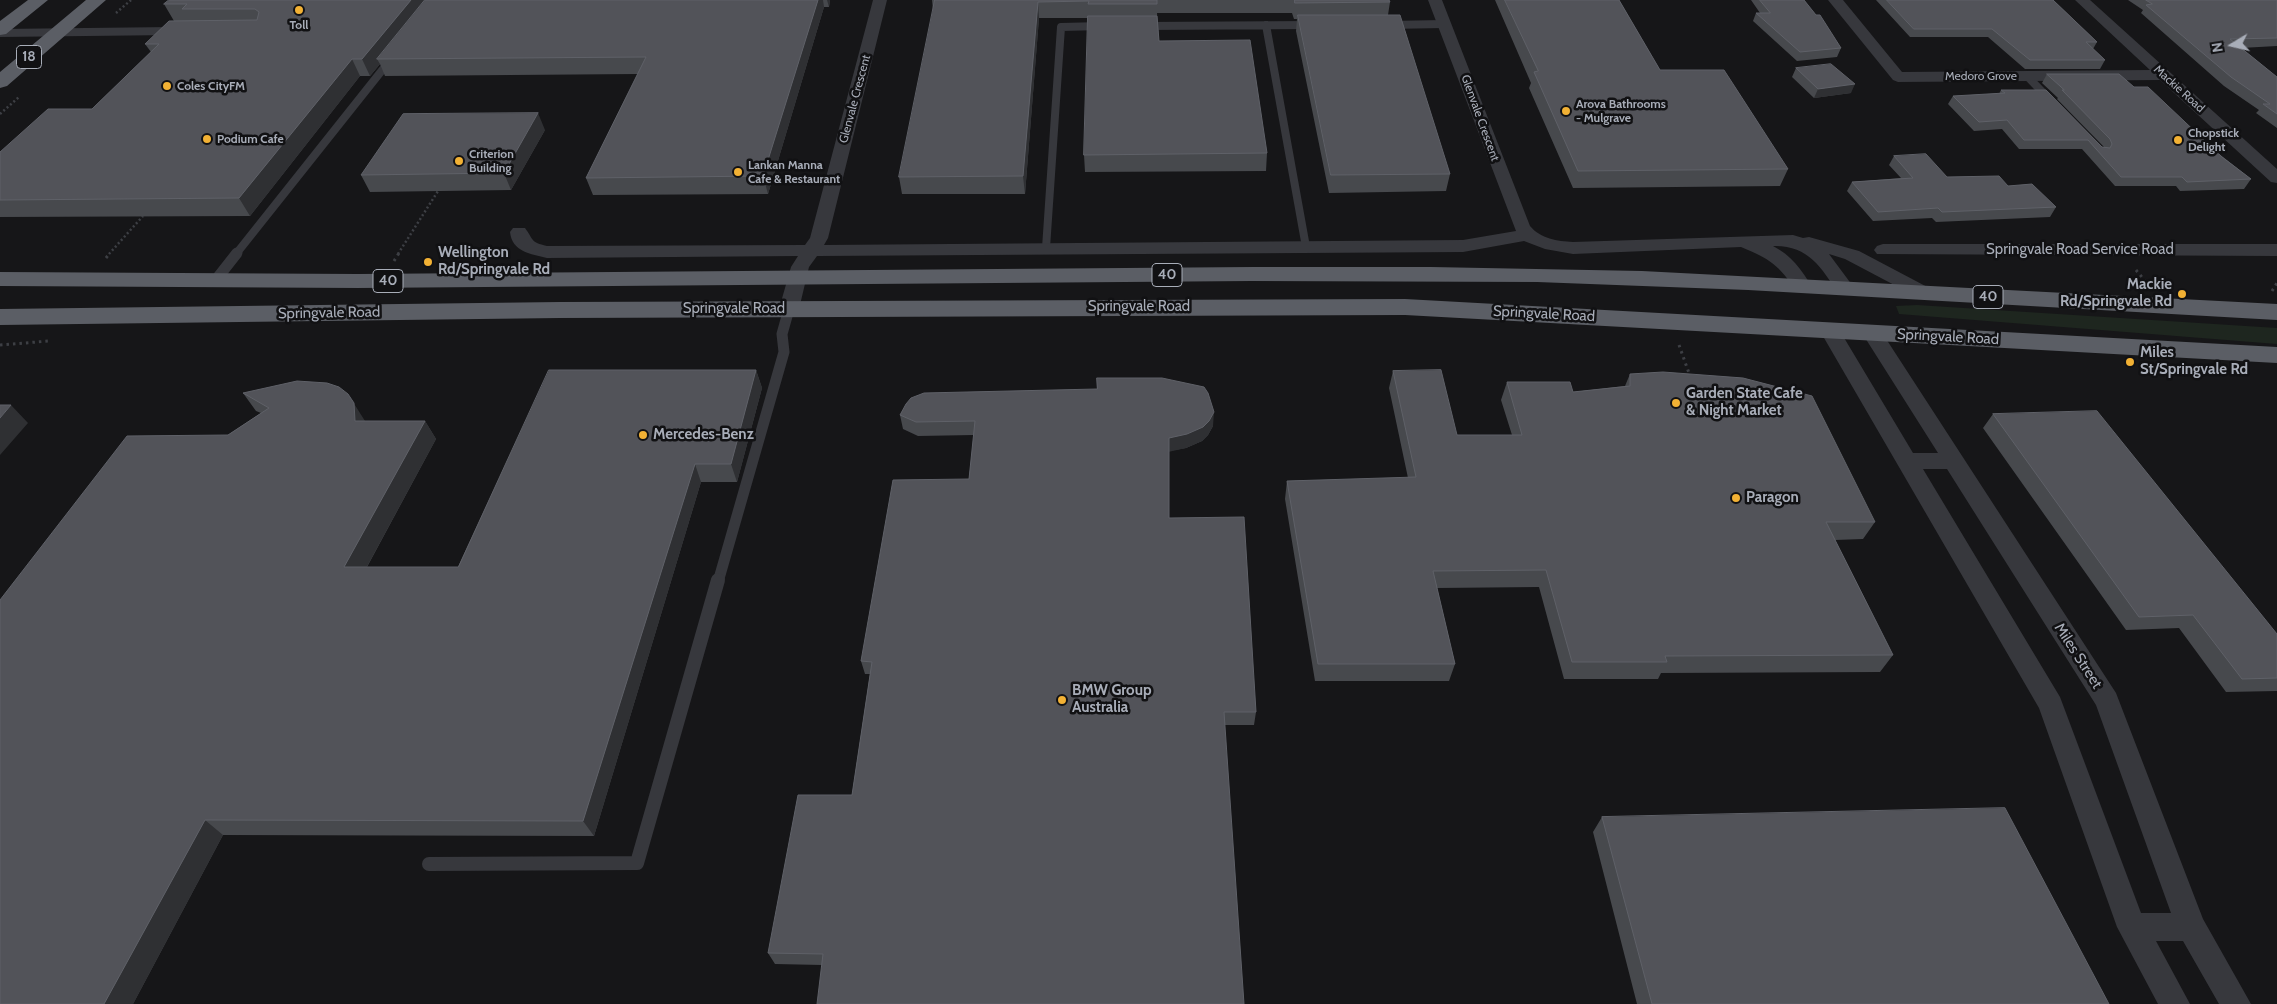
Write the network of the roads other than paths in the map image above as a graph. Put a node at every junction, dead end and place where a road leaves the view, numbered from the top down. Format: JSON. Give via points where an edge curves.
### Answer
{"nodes":[{"id":1,"x":38,"y":0,"type":"edge"},
{"id":2,"x":97,"y":0,"type":"edge"},
{"id":3,"x":880,"y":0,"type":"edge"},
{"id":4,"x":1435,"y":0,"type":"edge"},
{"id":5,"x":1835,"y":0,"type":"edge"},
{"id":6,"x":2082,"y":0,"type":"edge"},
{"id":7,"x":1444,"y":24,"type":"junction"},
{"id":8,"x":1266,"y":25,"type":"junction"},
{"id":9,"x":1326,"y":25,"type":"edge"},
{"id":10,"x":1375,"y":25,"type":"edge"},
{"id":11,"x":1110,"y":26,"type":"edge"},
{"id":12,"x":1129,"y":26,"type":"edge"},
{"id":13,"x":180,"y":31,"type":"edge"},
{"id":14,"x":0,"y":32,"type":"edge"},
{"id":15,"x":58,"y":32,"type":"junction"},
{"id":16,"x":396,"y":53,"type":"edge"},
{"id":17,"x":2164,"y":75,"type":"junction"},
{"id":18,"x":2027,"y":76,"type":"junction"},
{"id":19,"x":0,"y":82,"type":"edge"},
{"id":20,"x":2053,"y":104,"type":"edge"},
{"id":21,"x":2277,"y":178,"type":"edge"},
{"id":22,"x":519,"y":232,"type":"dead end"},
{"id":23,"x":1526,"y":235,"type":"junction"},
{"id":24,"x":1793,"y":240,"type":"junction"},
{"id":25,"x":1738,"y":242,"type":"junction"},
{"id":26,"x":1306,"y":247,"type":"junction"},
{"id":27,"x":1046,"y":248,"type":"junction"},
{"id":28,"x":810,"y":249,"type":"junction"},
{"id":29,"x":1883,"y":250,"type":"dead end"},
{"id":30,"x":2277,"y":250,"type":"edge"},
{"id":31,"x":0,"y":278,"type":"edge"},
{"id":32,"x":797,"y":278,"type":"junction"},
{"id":33,"x":215,"y":281,"type":"junction"},
{"id":34,"x":1803,"y":287,"type":"junction"},
{"id":35,"x":1845,"y":289,"type":"junction"},
{"id":36,"x":1924,"y":293,"type":"junction"},
{"id":37,"x":2274,"y":303,"type":"edge"},
{"id":38,"x":789,"y":309,"type":"junction"},
{"id":39,"x":0,"y":317,"type":"edge"},
{"id":40,"x":1830,"y":331,"type":"junction"},
{"id":41,"x":1872,"y":333,"type":"junction"},
{"id":42,"x":2277,"y":355,"type":"edge"},
{"id":43,"x":1905,"y":461,"type":"junction"},
{"id":44,"x":1953,"y":461,"type":"junction"},
{"id":45,"x":429,"y":864,"type":"dead end"},
{"id":46,"x":2191,"y":927,"type":"junction"},
{"id":47,"x":2132,"y":928,"type":"junction"},
{"id":48,"x":2175,"y":1004,"type":"edge"},
{"id":49,"x":2236,"y":1004,"type":"edge"}],
"edges":[{"from":1,"to":14,"type":"highway","number":"18"},
{"from":2,"to":15,"type":"highway","number":"18"},
{"from":3,"to":28,"type":"street","name":"Glenvale Crescent","via":[[819,238]]},
{"from":4,"to":7,"type":"street","name":"Glenvale Crescent"},
{"from":5,"to":18,"type":"street","name":"Medoro Grove","via":[[1898,77]]},
{"from":6,"to":17,"type":"street","name":"Mackie Road"},
{"from":7,"to":10,"type":"lane"},
{"from":7,"to":23,"type":"street","name":"Glenvale Crescent"},
{"from":8,"to":9,"type":"lane"},
{"from":8,"to":12,"type":"lane"},
{"from":8,"to":26,"type":"lane"},
{"from":11,"to":27,"type":"lane","via":[[1061,26]]},
{"from":13,"to":15,"type":"lane"},
{"from":14,"to":15,"type":"lane"},
{"from":15,"to":19,"type":"highway","number":"18"},
{"from":16,"to":33,"type":"lane"},
{"from":17,"to":18,"type":"street","name":"Medoro Grove"},
{"from":17,"to":21,"type":"street","name":"Mackie Road"},
{"from":18,"to":20,"type":"lane"},
{"from":22,"to":28,"type":"street","via":[[520,240],[530,248],[547,252]]},
{"from":23,"to":25,"type":"street","via":[[1564,248]]},
{"from":23,"to":26,"type":"street","via":[[1463,246]]},
{"from":24,"to":25,"type":"street"},
{"from":24,"to":35,"type":"street","via":[[1826,260]]},
{"from":24,"to":36,"type":"street","via":[[1844,251]]},
{"from":25,"to":34,"type":"street","via":[[1768,250],[1783,259]]},
{"from":26,"to":27,"type":"street"},
{"from":27,"to":28,"type":"street"},
{"from":28,"to":32,"type":"street","name":"Glenvale Crescent"},
{"from":29,"to":30,"type":"street","name":"Springvale Road Service Road"},
{"from":31,"to":33,"type":"highway","name":"Springvale Road","number":"40"},
{"from":32,"to":33,"type":"highway","name":"Springvale Road","number":"40"},
{"from":32,"to":34,"type":"highway","name":"Springvale Road","number":"40","via":[[1433,274]]},
{"from":32,"to":38,"type":"street","name":"Glenvale Crescent"},
{"from":34,"to":35,"type":"highway","name":"Springvale Road","number":"40"},
{"from":34,"to":40,"type":"highway"},
{"from":35,"to":36,"type":"highway","name":"Springvale Road","number":"40"},
{"from":35,"to":41,"type":"highway"},
{"from":36,"to":37,"type":"highway","name":"Springvale Road","number":"40"},
{"from":38,"to":39,"type":"highway","name":"Springvale Road","number":"40"},
{"from":38,"to":40,"type":"highway","name":"Springvale Road","number":"40","via":[[1412,307]]},
{"from":38,"to":45,"type":"lane","via":[[782,334],[784,352],[637,863]]},
{"from":40,"to":41,"type":"highway","name":"Springvale Road","number":"40"},
{"from":40,"to":43,"type":"street"},
{"from":41,"to":42,"type":"highway","name":"Springvale Road","number":"40"},
{"from":41,"to":44,"type":"street","name":"Miles Street"},
{"from":43,"to":44,"type":"street"},
{"from":43,"to":47,"type":"street","via":[[2051,705]]},
{"from":44,"to":46,"type":"street","name":"Miles Street","via":[[2107,701]]},
{"from":46,"to":47,"type":"street"},
{"from":46,"to":49,"type":"street","name":"Miles Street"},
{"from":47,"to":48,"type":"street"}]}
